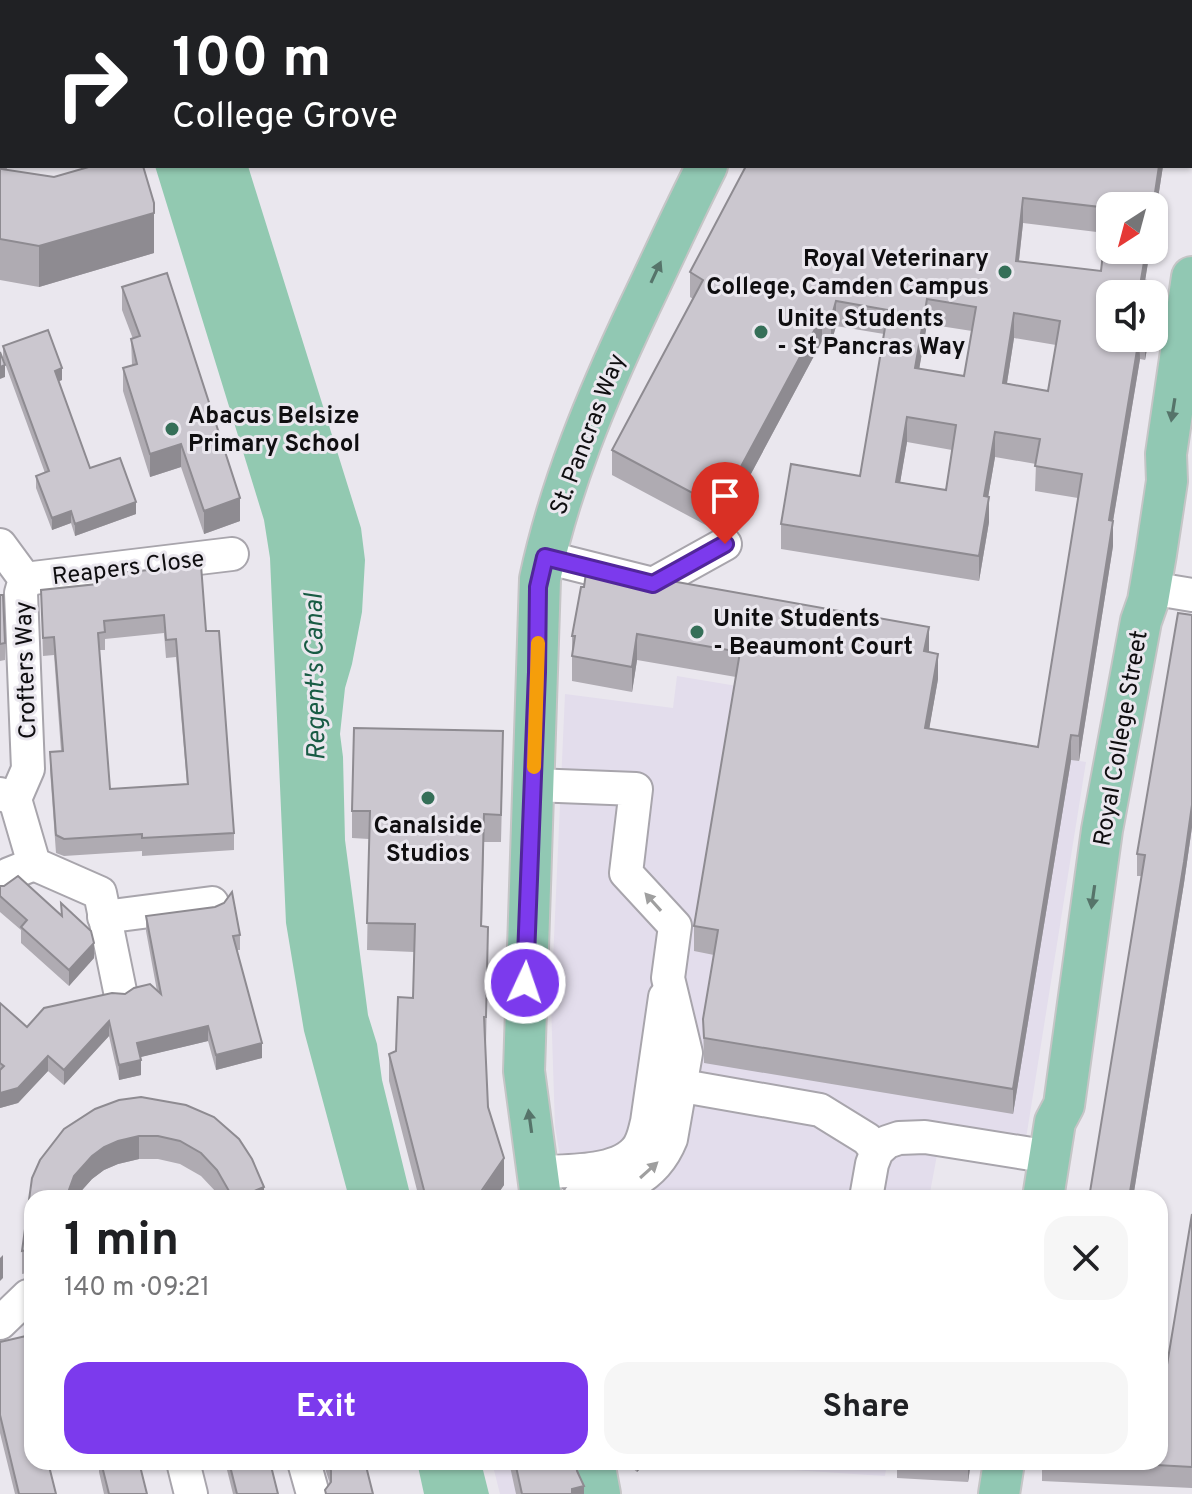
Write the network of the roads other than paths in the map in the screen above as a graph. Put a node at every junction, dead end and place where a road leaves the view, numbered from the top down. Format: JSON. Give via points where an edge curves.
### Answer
{"nodes":[{"id":1,"x":706,"y":168,"type":"edge"},
{"id":2,"x":1192,"y":277,"type":"edge"},
{"id":3,"x":1180,"y":482,"type":"edge"},
{"id":4,"x":725,"y":544,"type":"dead end"},
{"id":5,"x":0,"y":545,"type":"edge"},
{"id":6,"x":232,"y":554,"type":"dead end"},
{"id":7,"x":545,"y":557,"type":"junction"},
{"id":8,"x":25,"y":579,"type":"junction"},
{"id":9,"x":1150,"y":588,"type":"junction"},
{"id":10,"x":1192,"y":595,"type":"edge"},
{"id":11,"x":533,"y":785,"type":"junction"},
{"id":12,"x":7,"y":796,"type":"edge"},
{"id":13,"x":34,"y":864,"type":"junction"},
{"id":14,"x":0,"y":883,"type":"edge"},
{"id":15,"x":212,"y":903,"type":"dead end"},
{"id":16,"x":104,"y":917,"type":"junction"},
{"id":17,"x":120,"y":991,"type":"edge"},
{"id":18,"x":667,"y":1083,"type":"junction"},
{"id":19,"x":877,"y":1151,"type":"junction"},
{"id":20,"x":1050,"y":1157,"type":"junction"},
{"id":21,"x":539,"y":1185,"type":"edge"},
{"id":22,"x":613,"y":1190,"type":"edge"},
{"id":23,"x":867,"y":1190,"type":"edge"},
{"id":24,"x":1044,"y":1190,"type":"edge"},
{"id":25,"x":24,"y":1300,"type":"edge"},
{"id":26,"x":0,"y":1323,"type":"edge"},
{"id":27,"x":185,"y":1470,"type":"edge"},
{"id":28,"x":306,"y":1470,"type":"edge"},
{"id":29,"x":596,"y":1470,"type":"edge"},
{"id":30,"x":1003,"y":1470,"type":"edge"},
{"id":31,"x":191,"y":1494,"type":"edge"},
{"id":32,"x":313,"y":1494,"type":"edge"},
{"id":33,"x":600,"y":1494,"type":"edge"},
{"id":34,"x":999,"y":1494,"type":"edge"}],
"edges":[{"from":7,"to":1,"type":"main road","name":"St. Pancras Way","one_way":true,"via":[[593,407]]},
{"from":2,"to":3,"type":"main road","name":"Royal College Street","one_way":true,"via":[[1166,454]]},
{"from":3,"to":9,"type":"main road","name":"Royal College Street"},
{"from":4,"to":7,"type":"street","via":[[653,584]]},
{"from":5,"to":8,"type":"street","name":"Crofters Way"},
{"from":6,"to":8,"type":"street","name":"Reapers Close"},
{"from":7,"to":11,"type":"main road","name":"St. Pancras Way","via":[[538,587]]},
{"from":8,"to":12,"type":"street","name":"Crofters Way","via":[[21,593],[28,769]]},
{"from":9,"to":10,"type":"street"},
{"from":9,"to":20,"type":"main road","name":"Royal College Street","one_way":true,"via":[[1102,830],[1064,1105],[1055,1122]]},
{"from":18,"to":11,"type":"street","one_way":true,"via":[[686,1053],[668,978],[675,926],[626,873],[636,789]]},
{"from":21,"to":11,"type":"main road","name":"St. Pancras Way","one_way":true,"via":[[524,1071]]},
{"from":12,"to":13,"type":"street"},
{"from":13,"to":14,"type":"street"},
{"from":13,"to":16,"type":"street","via":[[100,893]]},
{"from":15,"to":16,"type":"street"},
{"from":16,"to":17,"type":"street"},
{"from":18,"to":19,"type":"street","via":[[820,1110]]},
{"from":18,"to":21,"type":"street","via":[[643,1139],[626,1159]]},
{"from":22,"to":18,"type":"street","one_way":true,"via":[[642,1178],[666,1152],[671,1139]]},
{"from":19,"to":20,"type":"street","via":[[887,1142],[925,1137]]},
{"from":19,"to":23,"type":"street"},
{"from":20,"to":24,"type":"main road","name":"Royal College Street"},
{"from":25,"to":26,"type":"street"},
{"from":27,"to":31,"type":"street"},
{"from":28,"to":32,"type":"street"},
{"from":29,"to":33,"type":"main road"},
{"from":30,"to":34,"type":"main road"}]}
